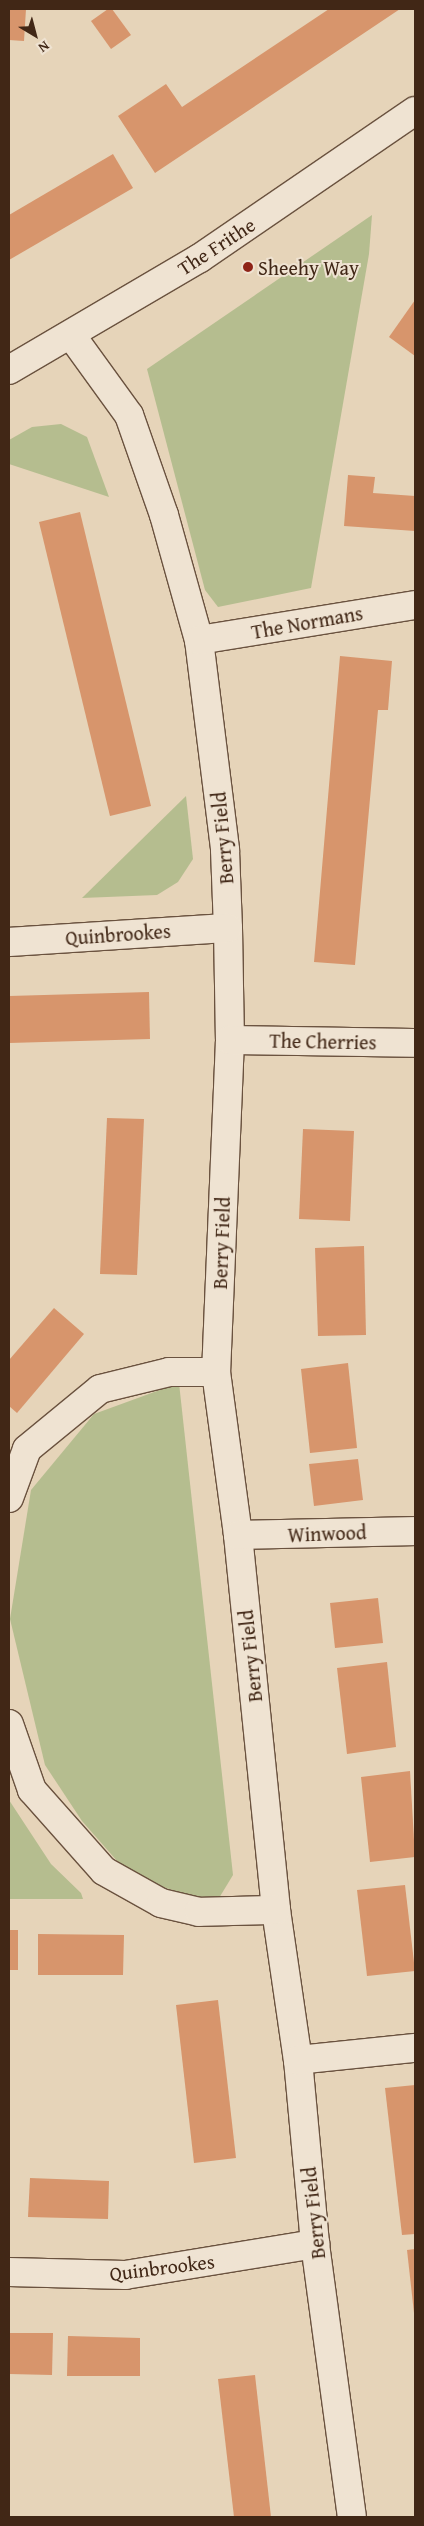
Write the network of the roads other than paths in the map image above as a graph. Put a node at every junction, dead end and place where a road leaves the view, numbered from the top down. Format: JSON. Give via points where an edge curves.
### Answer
{"nodes":[{"id":1,"x":415,"y":111,"type":"edge"},
{"id":2,"x":71,"y":335,"type":"junction"},
{"id":3,"x":9,"y":370,"type":"edge"},
{"id":4,"x":415,"y":605,"type":"edge"},
{"id":5,"x":199,"y":640,"type":"junction"},
{"id":6,"x":228,"y":928,"type":"junction"},
{"id":7,"x":9,"y":942,"type":"edge"},
{"id":8,"x":230,"y":1040,"type":"junction"},
{"id":9,"x":415,"y":1042,"type":"edge"},
{"id":10,"x":216,"y":1372,"type":"junction"},
{"id":11,"x":9,"y":1498,"type":"edge"},
{"id":12,"x":415,"y":1530,"type":"edge"},
{"id":13,"x":238,"y":1535,"type":"junction"},
{"id":14,"x":9,"y":1724,"type":"edge"},
{"id":15,"x":276,"y":1910,"type":"junction"},
{"id":16,"x":415,"y":2048,"type":"edge"},
{"id":17,"x":298,"y":2060,"type":"junction"},
{"id":18,"x":315,"y":2244,"type":"junction"},
{"id":19,"x":9,"y":2272,"type":"edge"},
{"id":20,"x":352,"y":2517,"type":"edge"}],
"edges":[{"from":1,"to":2,"type":"street","name":"The Frithe","via":[[200,258]]},
{"from":2,"to":3,"type":"street","name":"The Frithe"},
{"from":2,"to":5,"type":"street","name":"Berry Field","via":[[129,415],[164,515]]},
{"from":4,"to":5,"type":"street","name":"The Normans"},
{"from":5,"to":6,"type":"street","name":"Berry Field","via":[[226,850]]},
{"from":6,"to":7,"type":"street","name":"Quinbrookes"},
{"from":6,"to":8,"type":"street","name":"Berry Field"},
{"from":8,"to":9,"type":"street","name":"The Cherries"},
{"from":8,"to":10,"type":"street","name":"Berry Field"},
{"from":10,"to":11,"type":"street","via":[[169,1372],[100,1390],[27,1448]]},
{"from":10,"to":13,"type":"street","name":"Berry Field"},
{"from":12,"to":13,"type":"street","name":"Winwood"},
{"from":13,"to":15,"type":"street","name":"Berry Field"},
{"from":14,"to":15,"type":"street","via":[[32,1790],[104,1871],[160,1903],[199,1912]]},
{"from":15,"to":17,"type":"street","name":"Berry Field"},
{"from":16,"to":17,"type":"street"},
{"from":17,"to":18,"type":"street","name":"Berry Field"},
{"from":18,"to":19,"type":"street","name":"Quinbrookes","via":[[125,2275]]},
{"from":18,"to":20,"type":"street","name":"Berry Field"}]}
